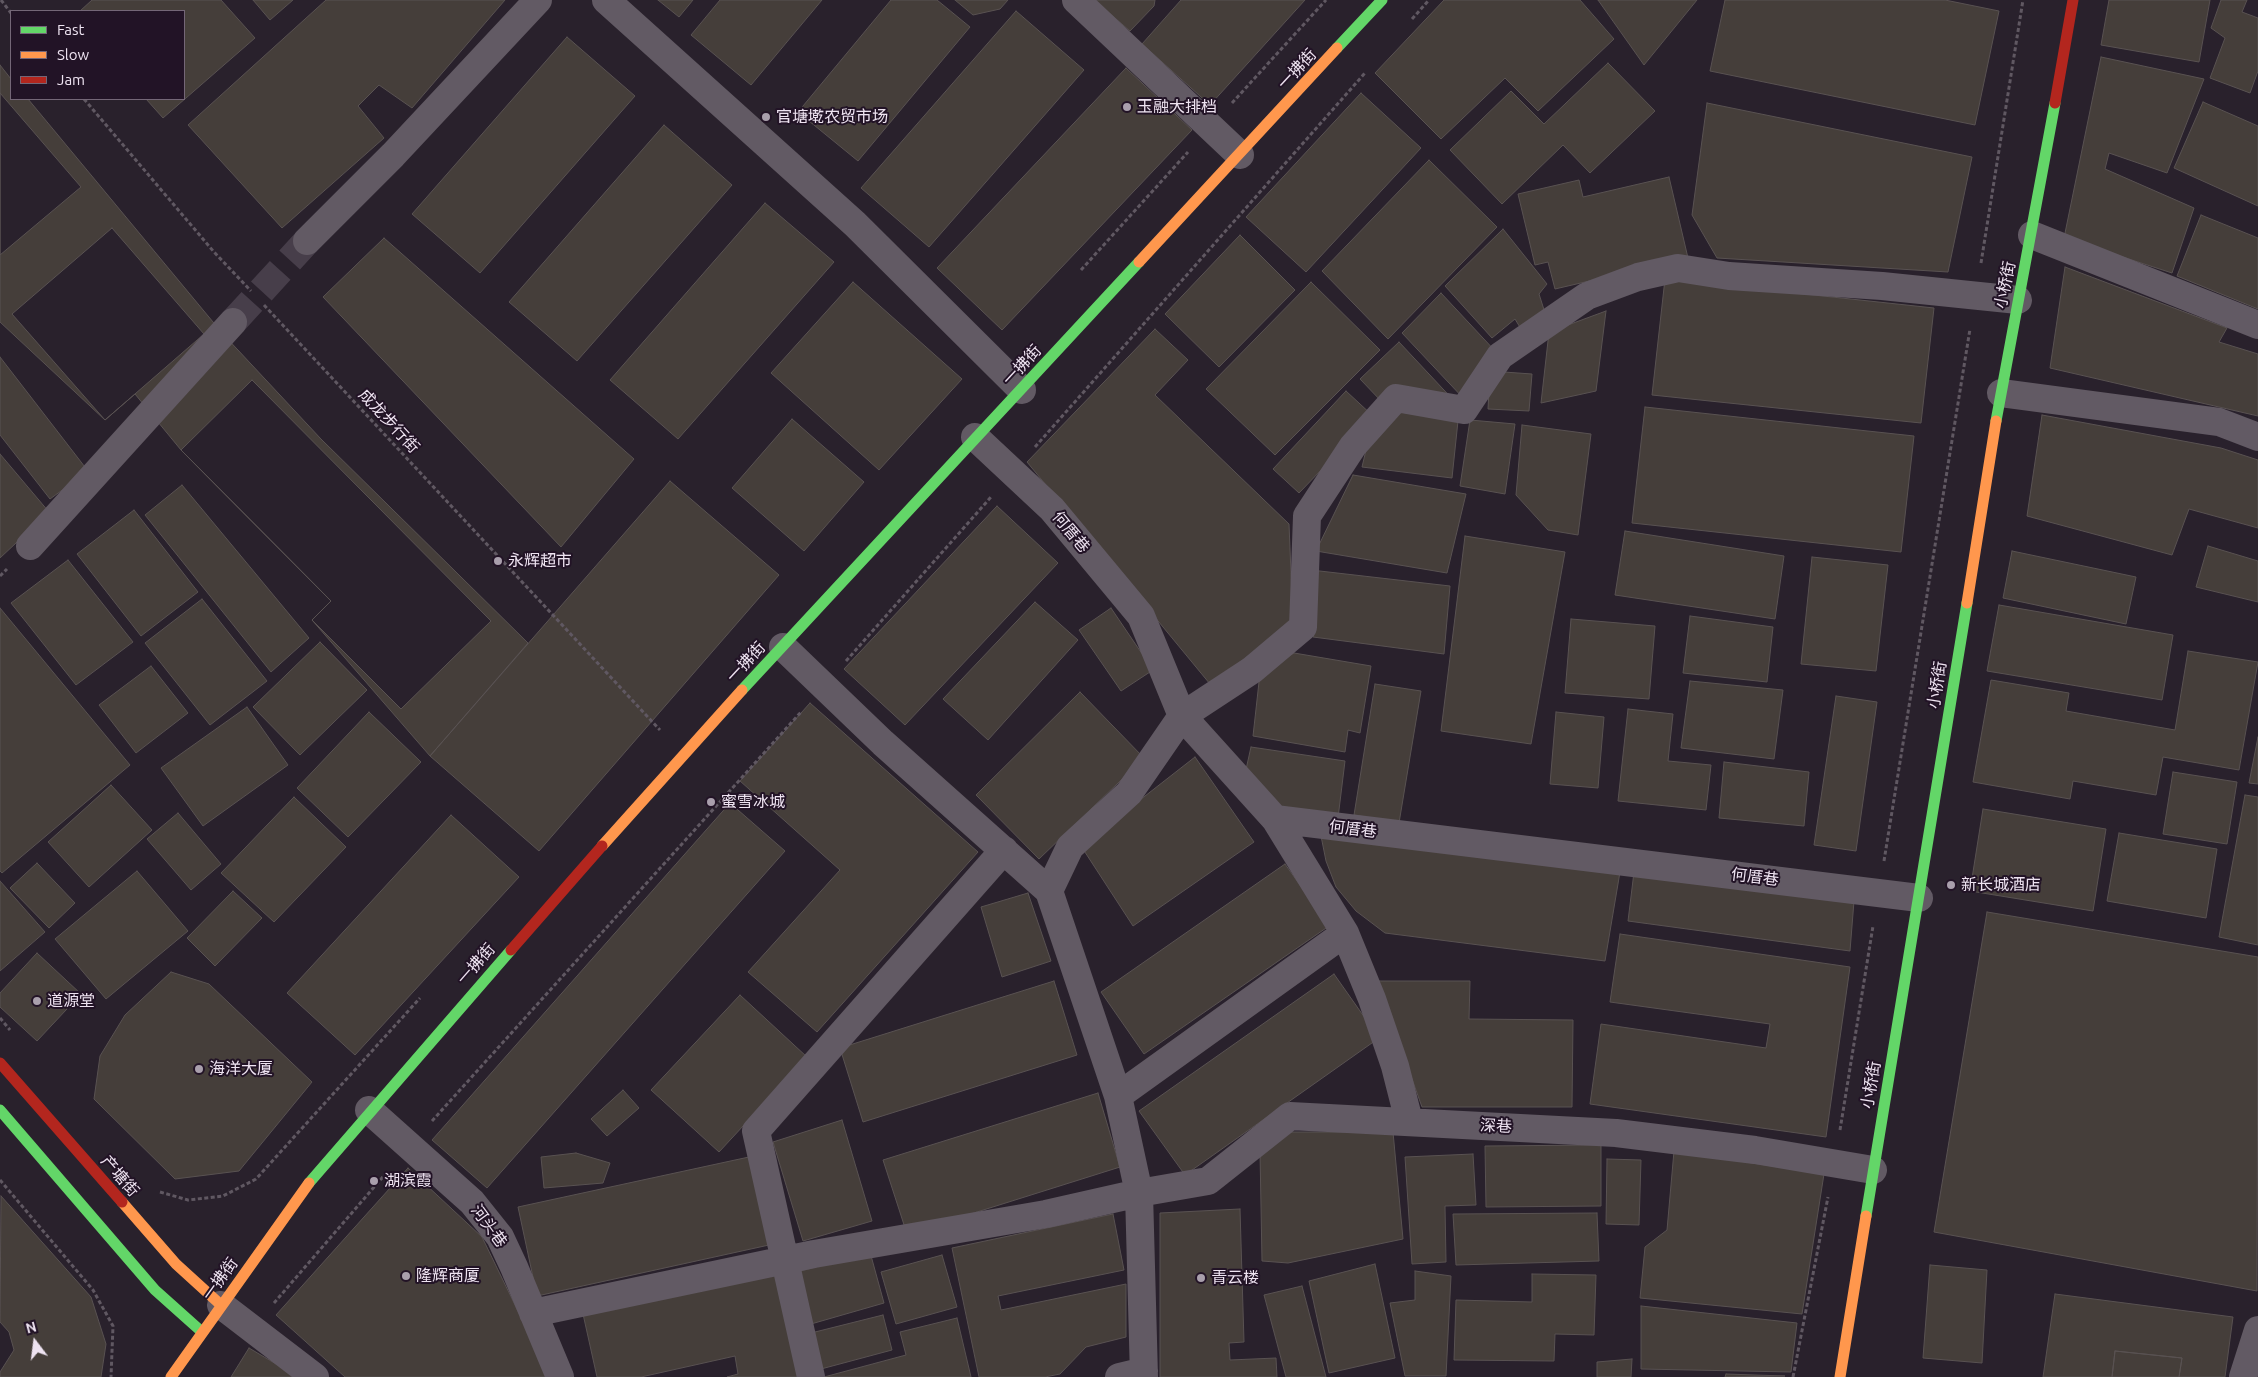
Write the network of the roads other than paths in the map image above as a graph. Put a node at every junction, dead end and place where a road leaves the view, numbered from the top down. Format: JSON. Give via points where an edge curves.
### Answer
{"nodes":[{"id":1,"x":538,"y":0,"type":"edge"},
{"id":2,"x":606,"y":0,"type":"edge"},
{"id":3,"x":1076,"y":0,"type":"edge"},
{"id":4,"x":1382,"y":0,"type":"edge"},
{"id":5,"x":2073,"y":0,"type":"edge"},
{"id":6,"x":1240,"y":155,"type":"junction"},
{"id":7,"x":2032,"y":235,"type":"junction"},
{"id":8,"x":307,"y":241,"type":"tunnel mouth"},
{"id":9,"x":2018,"y":300,"type":"junction"},
{"id":10,"x":233,"y":322,"type":"tunnel mouth"},
{"id":11,"x":2258,"y":324,"type":"edge"},
{"id":12,"x":1022,"y":390,"type":"junction"},
{"id":13,"x":2001,"y":392,"type":"junction"},
{"id":14,"x":2258,"y":436,"type":"edge"},
{"id":15,"x":975,"y":437,"type":"junction"},
{"id":16,"x":30,"y":546,"type":"dead end"},
{"id":17,"x":783,"y":646,"type":"junction"},
{"id":18,"x":1182,"y":716,"type":"junction"},
{"id":19,"x":1275,"y":819,"type":"junction"},
{"id":20,"x":1004,"y":850,"type":"junction"},
{"id":21,"x":1049,"y":891,"type":"junction"},
{"id":22,"x":1919,"y":898,"type":"junction"},
{"id":23,"x":1345,"y":933,"type":"junction"},
{"id":24,"x":0,"y":1063,"type":"edge"},
{"id":25,"x":1118,"y":1096,"type":"junction"},
{"id":26,"x":0,"y":1110,"type":"edge"},
{"id":27,"x":369,"y":1110,"type":"junction"},
{"id":28,"x":1409,"y":1121,"type":"junction"},
{"id":29,"x":1873,"y":1170,"type":"junction"},
{"id":30,"x":1139,"y":1193,"type":"junction"},
{"id":31,"x":785,"y":1260,"type":"junction"},
{"id":32,"x":221,"y":1305,"type":"junction"},
{"id":33,"x":533,"y":1313,"type":"junction"},
{"id":34,"x":2258,"y":1330,"type":"edge"},
{"id":35,"x":202,"y":1332,"type":"junction"},
{"id":36,"x":1136,"y":1375,"type":"edge"},
{"id":37,"x":170,"y":1377,"type":"edge"},
{"id":38,"x":315,"y":1377,"type":"edge"},
{"id":39,"x":560,"y":1377,"type":"edge"},
{"id":40,"x":811,"y":1377,"type":"edge"},
{"id":41,"x":1840,"y":1377,"type":"edge"},
{"id":42,"x":2243,"y":1377,"type":"edge"}],
"edges":[{"from":1,"to":8,"type":"street","via":[[393,156]]},
{"from":2,"to":12,"type":"street","via":[[855,224]]},
{"from":3,"to":6,"type":"street"},
{"from":4,"to":6,"type":"main road","name":"一拂街"},
{"from":5,"to":7,"type":"main road","name":"小桥街"},
{"from":6,"to":12,"type":"main road","name":"一拂街"},
{"from":7,"to":9,"type":"main road","name":"小桥街"},
{"from":7,"to":11,"type":"street"},
{"from":9,"to":13,"type":"main road","name":"小桥街"},
{"from":9,"to":18,"type":"street","via":[[1730,276],[1678,268],[1638,277],[1587,296],[1500,356],[1464,410],[1396,398],[1353,446],[1307,516],[1303,627],[1252,670]]},
{"from":10,"to":16,"type":"street"},
{"from":12,"to":15,"type":"main road","name":"一拂街"},
{"from":13,"to":14,"type":"street","via":[[2219,422]]},
{"from":13,"to":22,"type":"main road","name":"小桥街"},
{"from":15,"to":17,"type":"main road","name":"一拂街"},
{"from":15,"to":18,"type":"street","name":"何厝巷","via":[[1052,509],[1141,616]]},
{"from":17,"to":20,"type":"street","via":[[883,743]]},
{"from":17,"to":27,"type":"main road","name":"一拂街","via":[[682,755]]},
{"from":18,"to":19,"type":"street","name":"何厝巷"},
{"from":18,"to":21,"type":"street","via":[[1129,793],[1070,847]]},
{"from":19,"to":22,"type":"street","name":"何厝巷"},
{"from":19,"to":23,"type":"street"},
{"from":20,"to":21,"type":"street"},
{"from":20,"to":31,"type":"street","via":[[756,1131]]},
{"from":21,"to":25,"type":"street"},
{"from":22,"to":29,"type":"main road","name":"小桥街"},
{"from":23,"to":25,"type":"street"},
{"from":23,"to":28,"type":"street","via":[[1395,1066]]},
{"from":24,"to":32,"type":"main road","name":"产塘街","via":[[176,1264]]},
{"from":25,"to":30,"type":"street"},
{"from":26,"to":35,"type":"main road","via":[[155,1290]]},
{"from":27,"to":32,"type":"main road","name":"一拂街","via":[[317,1172]]},
{"from":27,"to":33,"type":"street","name":"河头巷","via":[[472,1202],[500,1237]]},
{"from":28,"to":29,"type":"street","name":"深巷","via":[[1616,1133],[1755,1150]]},
{"from":28,"to":30,"type":"street","name":"深巷","via":[[1290,1116],[1208,1181]]},
{"from":29,"to":41,"type":"main road","name":"小桥街"},
{"from":30,"to":31,"type":"street","name":"深巷","via":[[1046,1214]]},
{"from":30,"to":36,"type":"street"},
{"from":31,"to":33,"type":"street","name":"深巷"},
{"from":31,"to":40,"type":"street"},
{"from":32,"to":35,"type":"main road","name":"一拂街"},
{"from":32,"to":38,"type":"street"},
{"from":33,"to":39,"type":"street","name":"河头巷"},
{"from":34,"to":42,"type":"street"},
{"from":35,"to":37,"type":"main road","name":"一拂街"}]}
